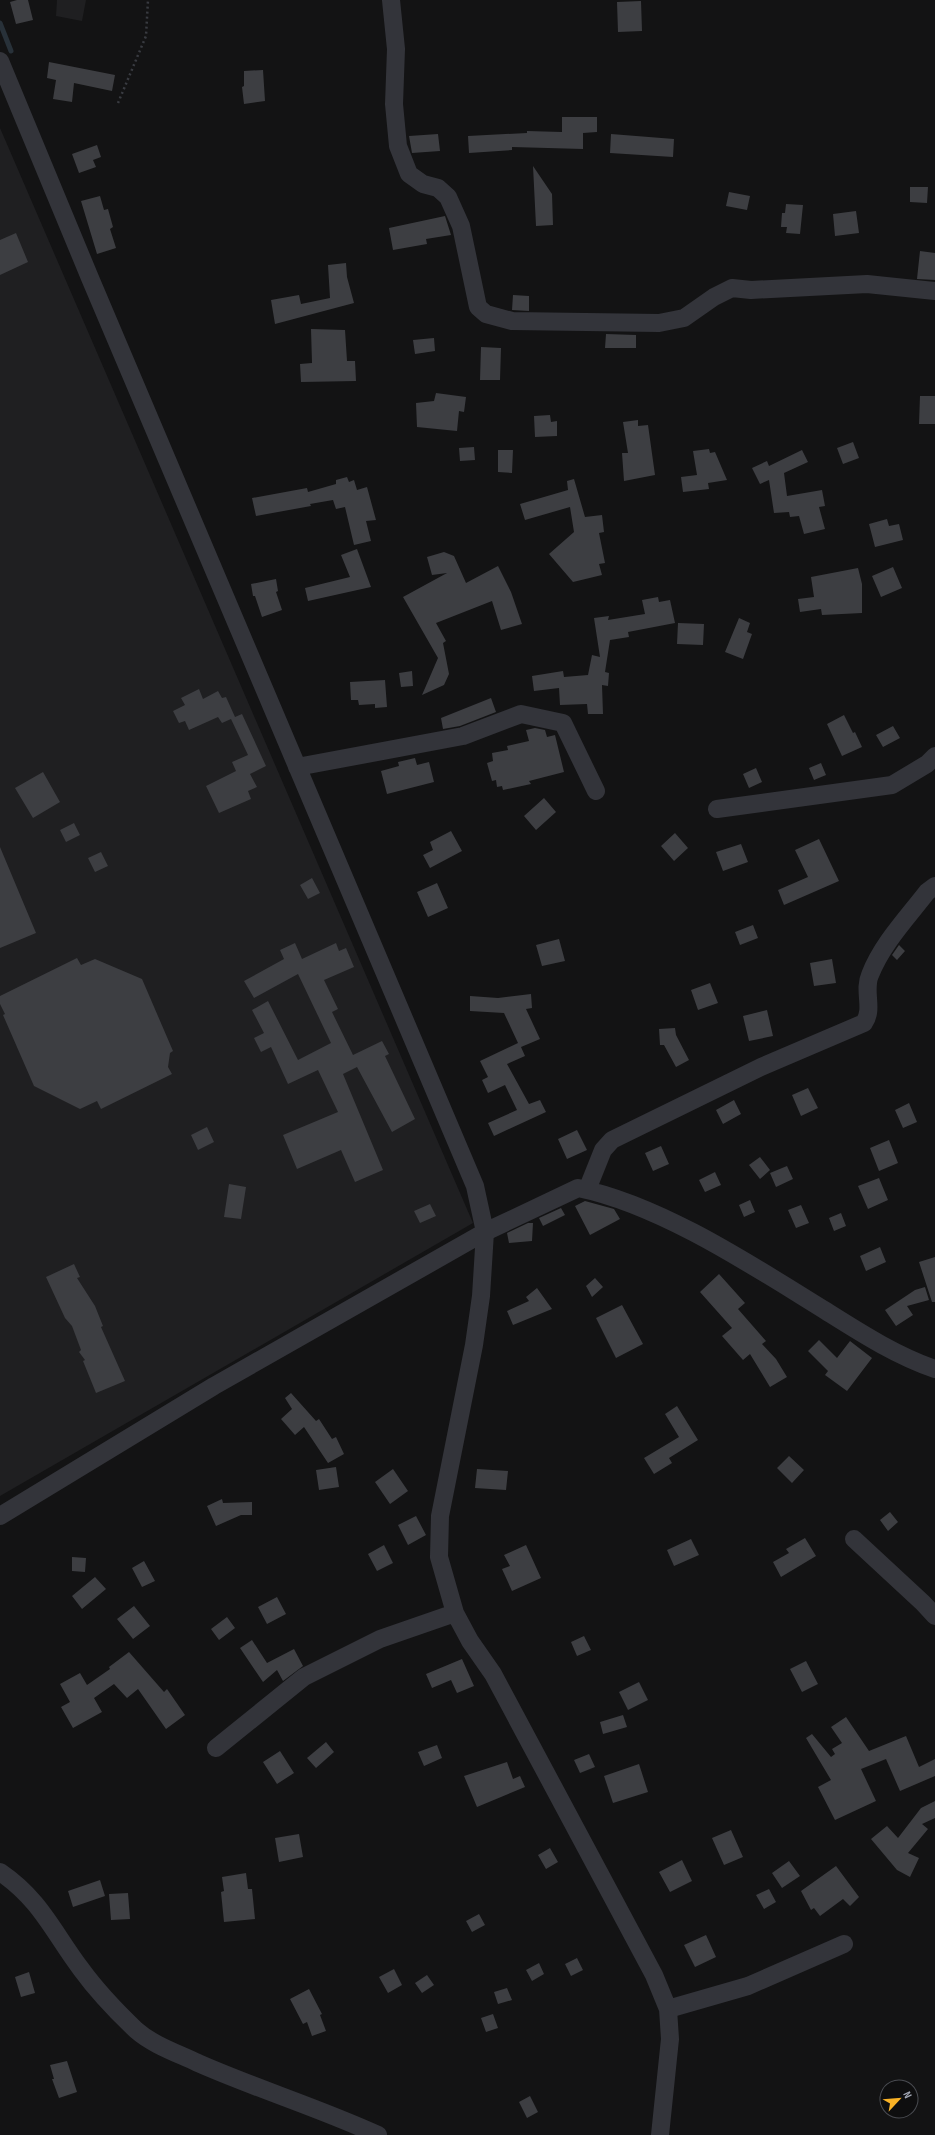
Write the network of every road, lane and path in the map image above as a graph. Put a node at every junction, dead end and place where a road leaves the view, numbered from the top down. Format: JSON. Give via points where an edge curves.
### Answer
{"nodes":[{"id":1,"x":148,"y":0,"type":"edge"},
{"id":2,"x":391,"y":0,"type":"edge"},
{"id":3,"x":0,"y":61,"type":"edge"},
{"id":4,"x":118,"y":103,"type":"dead end"},
{"id":5,"x":935,"y":291,"type":"edge"},
{"id":6,"x":935,"y":756,"type":"edge"},
{"id":7,"x":297,"y":768,"type":"junction"},
{"id":8,"x":596,"y":791,"type":"dead end"},
{"id":9,"x":717,"y":809,"type":"dead end"},
{"id":10,"x":935,"y":886,"type":"edge"},
{"id":11,"x":587,"y":1190,"type":"junction"},
{"id":12,"x":485,"y":1232,"type":"junction"},
{"id":13,"x":935,"y":1368,"type":"edge"},
{"id":14,"x":0,"y":1516,"type":"edge"},
{"id":15,"x":854,"y":1539,"type":"dead end"},
{"id":16,"x":455,"y":1613,"type":"junction"},
{"id":17,"x":935,"y":1616,"type":"edge"},
{"id":18,"x":216,"y":1748,"type":"dead end"},
{"id":19,"x":0,"y":1872,"type":"edge"},
{"id":20,"x":844,"y":1944,"type":"dead end"},
{"id":21,"x":668,"y":2009,"type":"junction"},
{"id":22,"x":378,"y":2135,"type":"edge"},
{"id":23,"x":660,"y":2135,"type":"edge"}],
"edges":[{"from":1,"to":4,"type":"path","via":[[146,36]]},
{"from":2,"to":5,"type":"street","via":[[396,49],[394,104],[398,146],[409,174],[423,184],[438,188],[448,197],[461,226],[478,307],[486,314],[512,321],[659,323],[684,318],[732,288],[751,290],[867,284]]},
{"from":3,"to":7,"type":"street"},
{"from":6,"to":9,"type":"street","via":[[892,786]]},
{"from":7,"to":8,"type":"street","via":[[463,736],[521,714],[563,723]]},
{"from":7,"to":12,"type":"street","via":[[475,1186]]},
{"from":10,"to":11,"type":"street","via":[[927,892],[889,942],[869,976],[866,991],[869,1013],[864,1023],[761,1067],[612,1140],[603,1150]]},
{"from":11,"to":12,"type":"street","via":[[578,1188],[567,1191]]},
{"from":11,"to":13,"type":"street","via":[[619,1199],[678,1226],[759,1270],[880,1344]]},
{"from":12,"to":14,"type":"street","via":[[214,1386]]},
{"from":12,"to":16,"type":"street","via":[[481,1296],[474,1346],[440,1516],[439,1557]]},
{"from":15,"to":17,"type":"street"},
{"from":16,"to":18,"type":"street","via":[[380,1639],[304,1677]]},
{"from":16,"to":21,"type":"street","via":[[470,1641],[493,1674],[654,1975]]},
{"from":19,"to":22,"type":"street","via":[[32,1899],[50,1921],[80,1969],[108,2002],[138,2031],[168,2049],[245,2084],[330,2114]]},
{"from":20,"to":21,"type":"street","via":[[748,1986]]},
{"from":21,"to":23,"type":"street","via":[[670,2039]]}]}
